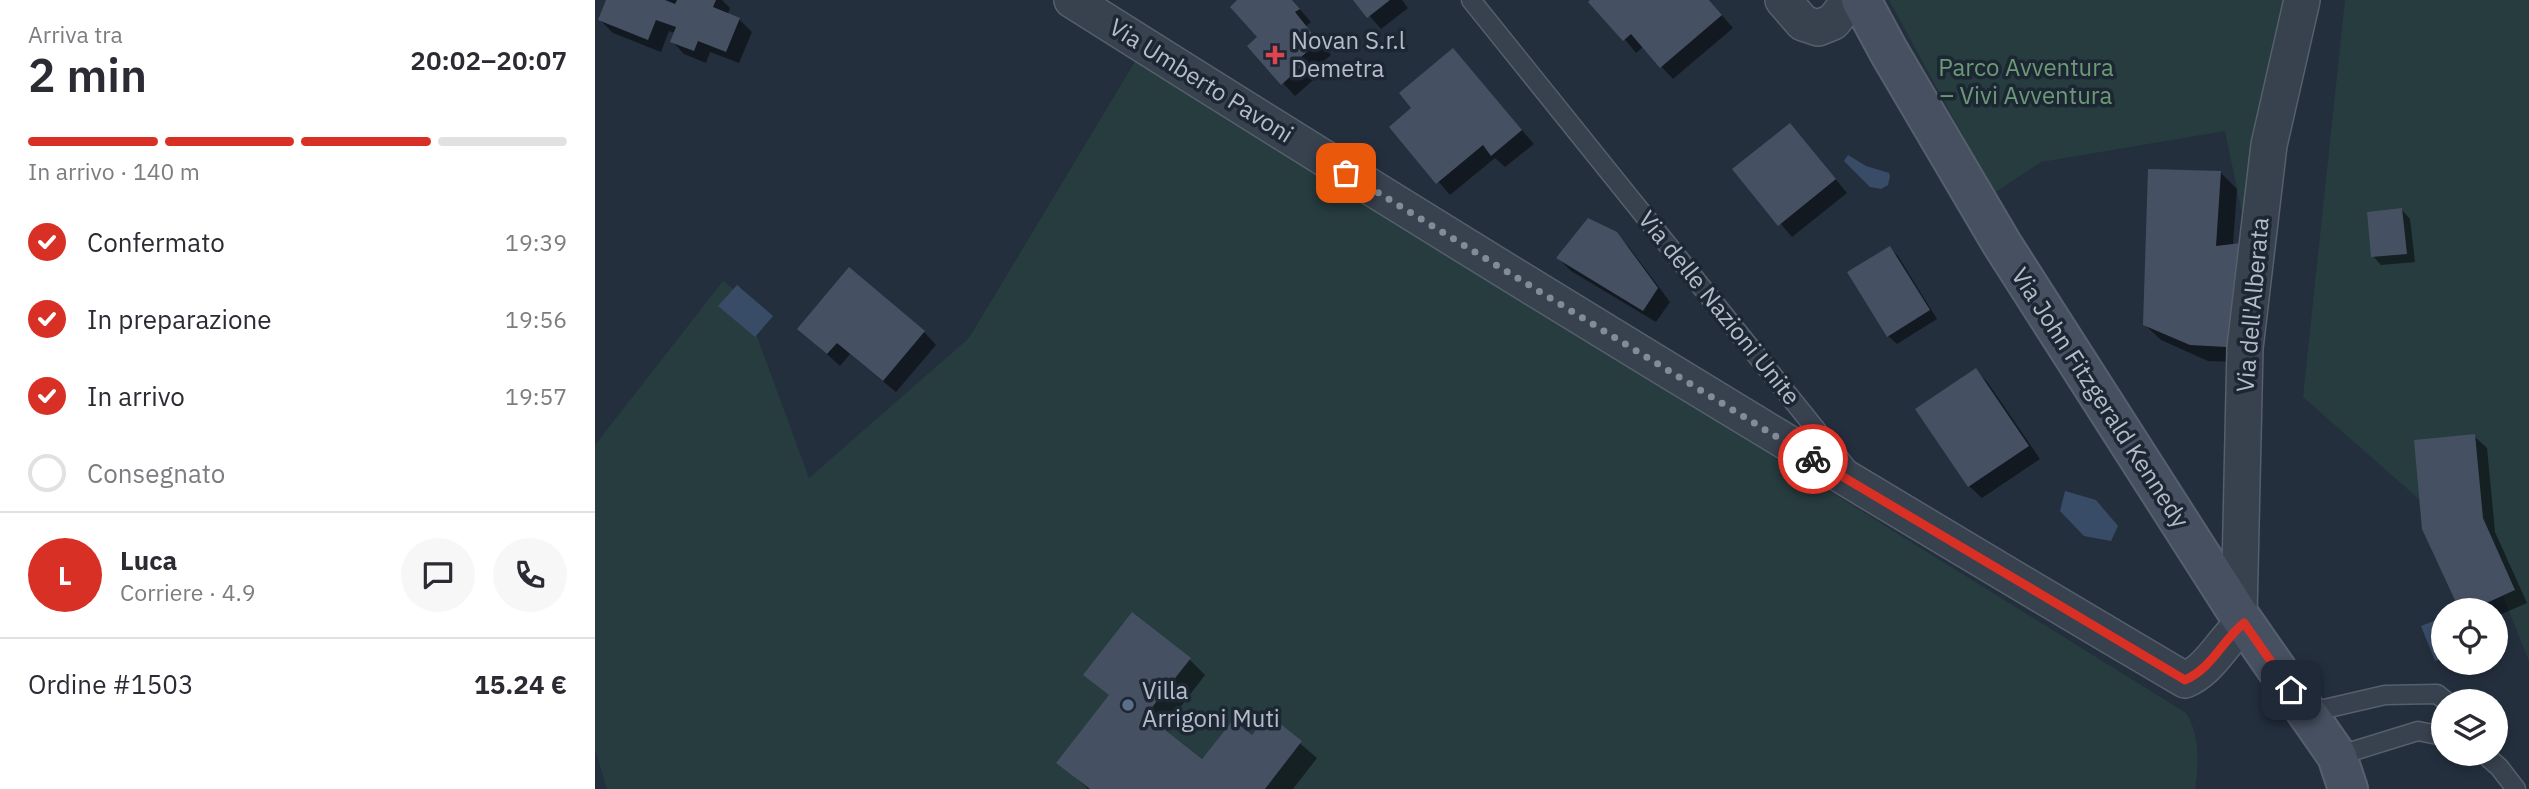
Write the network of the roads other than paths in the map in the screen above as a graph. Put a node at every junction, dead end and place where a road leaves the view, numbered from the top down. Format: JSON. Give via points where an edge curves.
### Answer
{"nodes":[{"id":1,"x":1072,"y":0,"type":"edge"},
{"id":2,"x":1471,"y":0,"type":"edge"},
{"id":3,"x":1783,"y":0,"type":"edge"},
{"id":4,"x":1850,"y":0,"type":"edge"},
{"id":5,"x":1861,"y":0,"type":"edge"},
{"id":6,"x":2302,"y":0,"type":"edge"},
{"id":7,"x":1867,"y":492,"type":"junction"},
{"id":8,"x":2241,"y":619,"type":"junction"},
{"id":9,"x":2431,"y":694,"type":"edge"},
{"id":10,"x":2307,"y":713,"type":"junction"},
{"id":11,"x":2431,"y":734,"type":"edge"},
{"id":12,"x":2499,"y":766,"type":"edge"},
{"id":13,"x":2343,"y":773,"type":"edge"},
{"id":14,"x":2361,"y":789,"type":"edge"},
{"id":15,"x":2516,"y":789,"type":"edge"}],
"edges":[{"from":1,"to":7,"type":"street","name":"Via Umberto Pavoni"},
{"from":2,"to":7,"type":"lane","name":"Via delle Nazioni Unite"},
{"from":3,"to":4,"type":"street","via":[[1803,23],[1818,28],[1833,22]]},
{"from":5,"to":8,"type":"main road","name":"Via John Fitzgerald Kennedy","via":[[2002,244]]},
{"from":6,"to":8,"type":"street","name":"Via dell'Alberata","via":[[2269,145],[2245,348]]},
{"from":7,"to":8,"type":"street","name":"Via delle Nazioni Unite","via":[[2185,680],[2213,660]]},
{"from":8,"to":10,"type":"main road","name":"Via John Fitzgerald Kennedy"},
{"from":9,"to":10,"type":"lane","via":[[2385,695]]},
{"from":10,"to":13,"type":"main road","name":"Via John Fitzgerald Kennedy"},
{"from":11,"to":13,"type":"lane","via":[[2418,731]]},
{"from":12,"to":15,"type":"lane"},
{"from":13,"to":14,"type":"main road","name":"Via John Fitzgerald Kennedy"}]}
